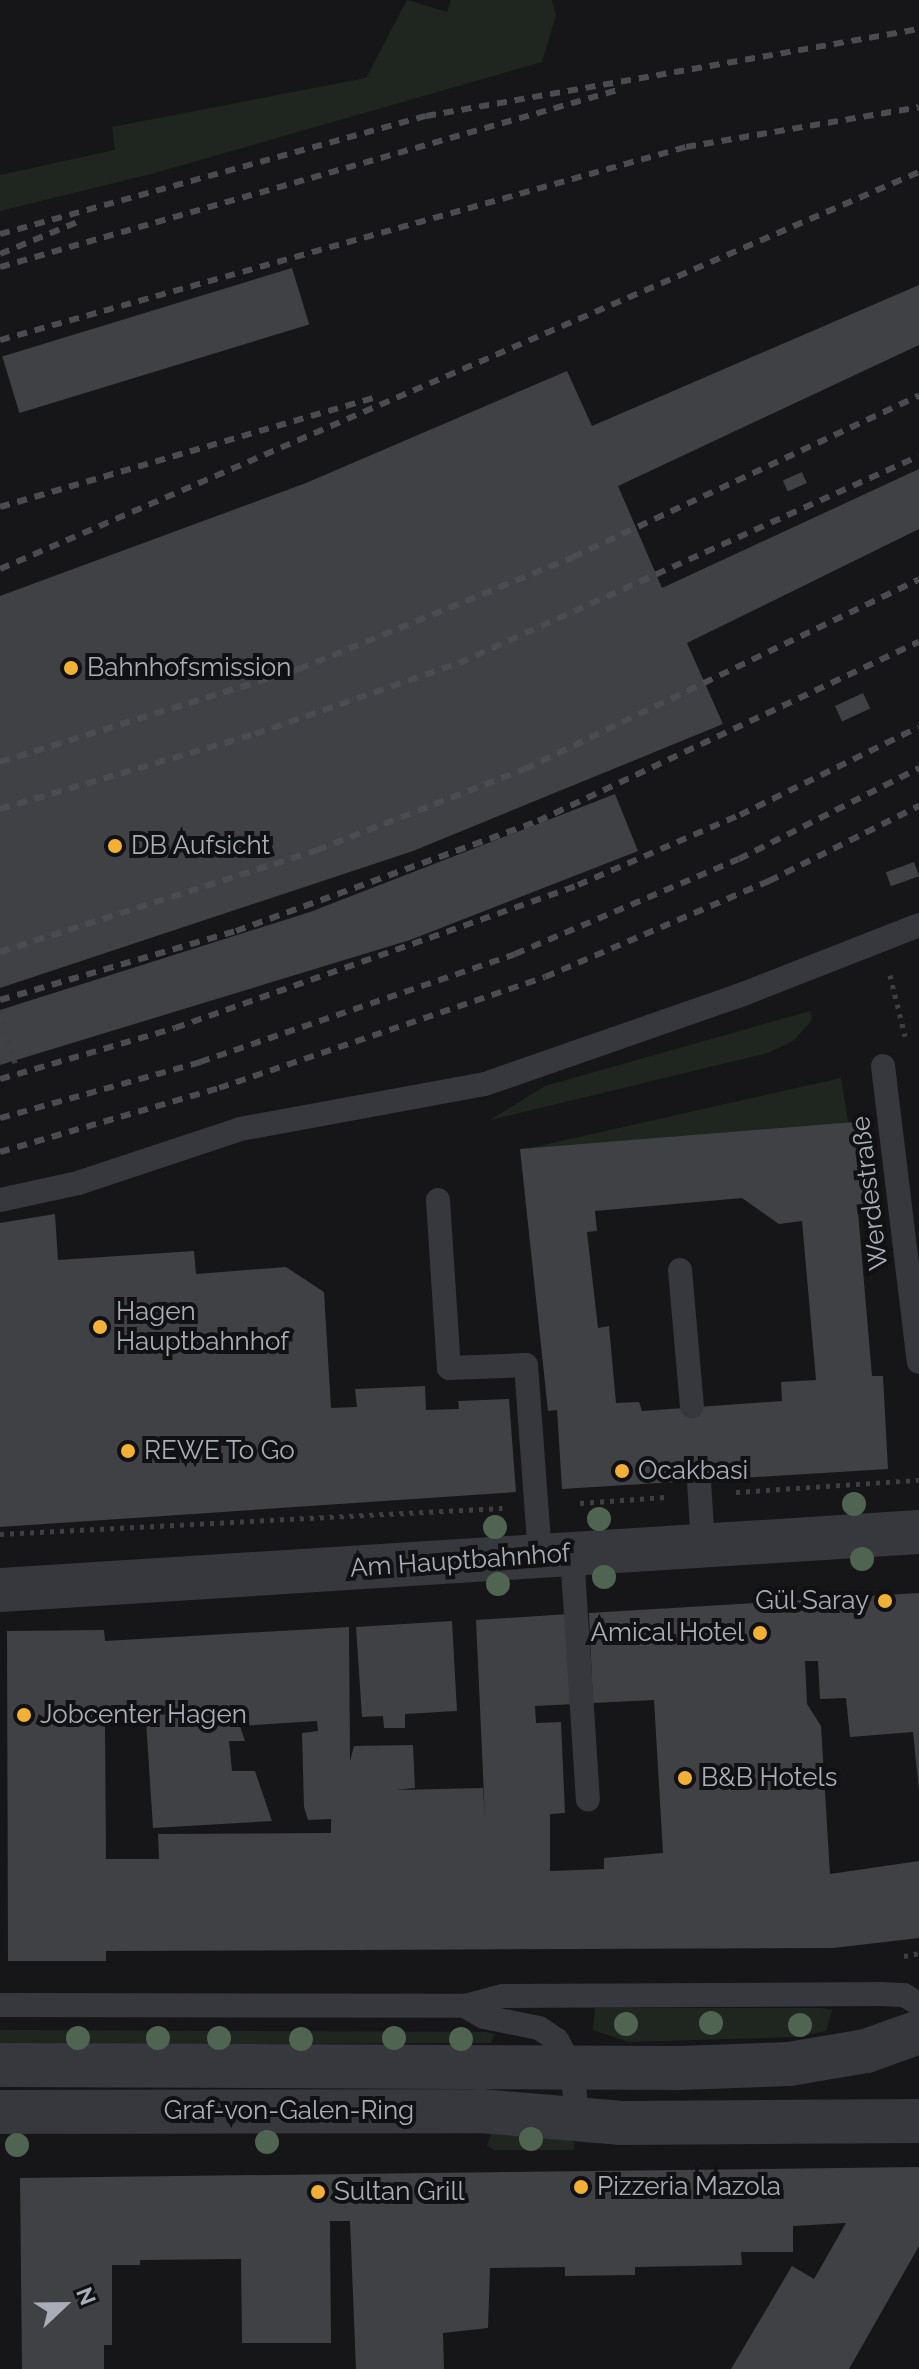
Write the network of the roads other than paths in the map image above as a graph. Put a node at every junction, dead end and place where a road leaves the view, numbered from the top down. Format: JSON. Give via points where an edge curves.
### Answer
{"nodes":[{"id":1,"x":919,"y":925,"type":"edge"},
{"id":2,"x":883,"y":1066,"type":"dead end"},
{"id":3,"x":0,"y":1200,"type":"edge"},
{"id":4,"x":438,"y":1200,"type":"dead end"},
{"id":5,"x":680,"y":1270,"type":"dead end"},
{"id":6,"x":919,"y":1362,"type":"edge"},
{"id":7,"x":692,"y":1406,"type":"dead end"},
{"id":8,"x":699,"y":1488,"type":"road end"},
{"id":9,"x":919,"y":1532,"type":"edge"},
{"id":10,"x":703,"y":1544,"type":"junction"},
{"id":11,"x":556,"y":1555,"type":"junction"},
{"id":12,"x":0,"y":1590,"type":"edge"},
{"id":13,"x":588,"y":1799,"type":"dead end"},
{"id":14,"x":919,"y":2004,"type":"edge"},
{"id":15,"x":0,"y":2005,"type":"edge"},
{"id":16,"x":465,"y":2006,"type":"junction"},
{"id":17,"x":919,"y":2032,"type":"edge"},
{"id":18,"x":0,"y":2065,"type":"edge"},
{"id":19,"x":571,"y":2066,"type":"junction"},
{"id":20,"x":0,"y":2112,"type":"edge"},
{"id":21,"x":578,"y":2118,"type":"junction"},
{"id":22,"x":919,"y":2121,"type":"edge"}],
"edges":[{"from":1,"to":3,"type":"lane","via":[[738,996],[485,1084],[240,1129],[78,1183]]},
{"from":2,"to":6,"type":"lane","name":"Werdestraße"},
{"from":4,"to":11,"type":"lane","via":[[449,1368],[526,1365],[536,1506]]},
{"from":5,"to":7,"type":"lane"},
{"from":8,"to":10,"type":"lane"},
{"from":9,"to":10,"type":"street","name":"Am Hauptbahnhof"},
{"from":10,"to":11,"type":"street","name":"Am Hauptbahnhof"},
{"from":11,"to":12,"type":"street","name":"Am Hauptbahnhof"},
{"from":11,"to":13,"type":"lane"},
{"from":14,"to":16,"type":"lane","via":[[904,1995],[882,1994],[503,1996]]},
{"from":15,"to":16,"type":"lane"},
{"from":16,"to":19,"type":"lane","via":[[484,2017],[539,2028],[557,2040]]},
{"from":17,"to":19,"type":"street","name":"Graf-von-Galen-Ring","via":[[866,2051],[789,2064]]},
{"from":18,"to":19,"type":"street","name":"Graf-von-Galen-Ring"},
{"from":19,"to":21,"type":"lane"},
{"from":20,"to":21,"type":"street","name":"Graf-von-Galen-Ring","via":[[481,2111]]},
{"from":21,"to":22,"type":"street","name":"Graf-von-Galen-Ring","via":[[621,2123]]}]}
